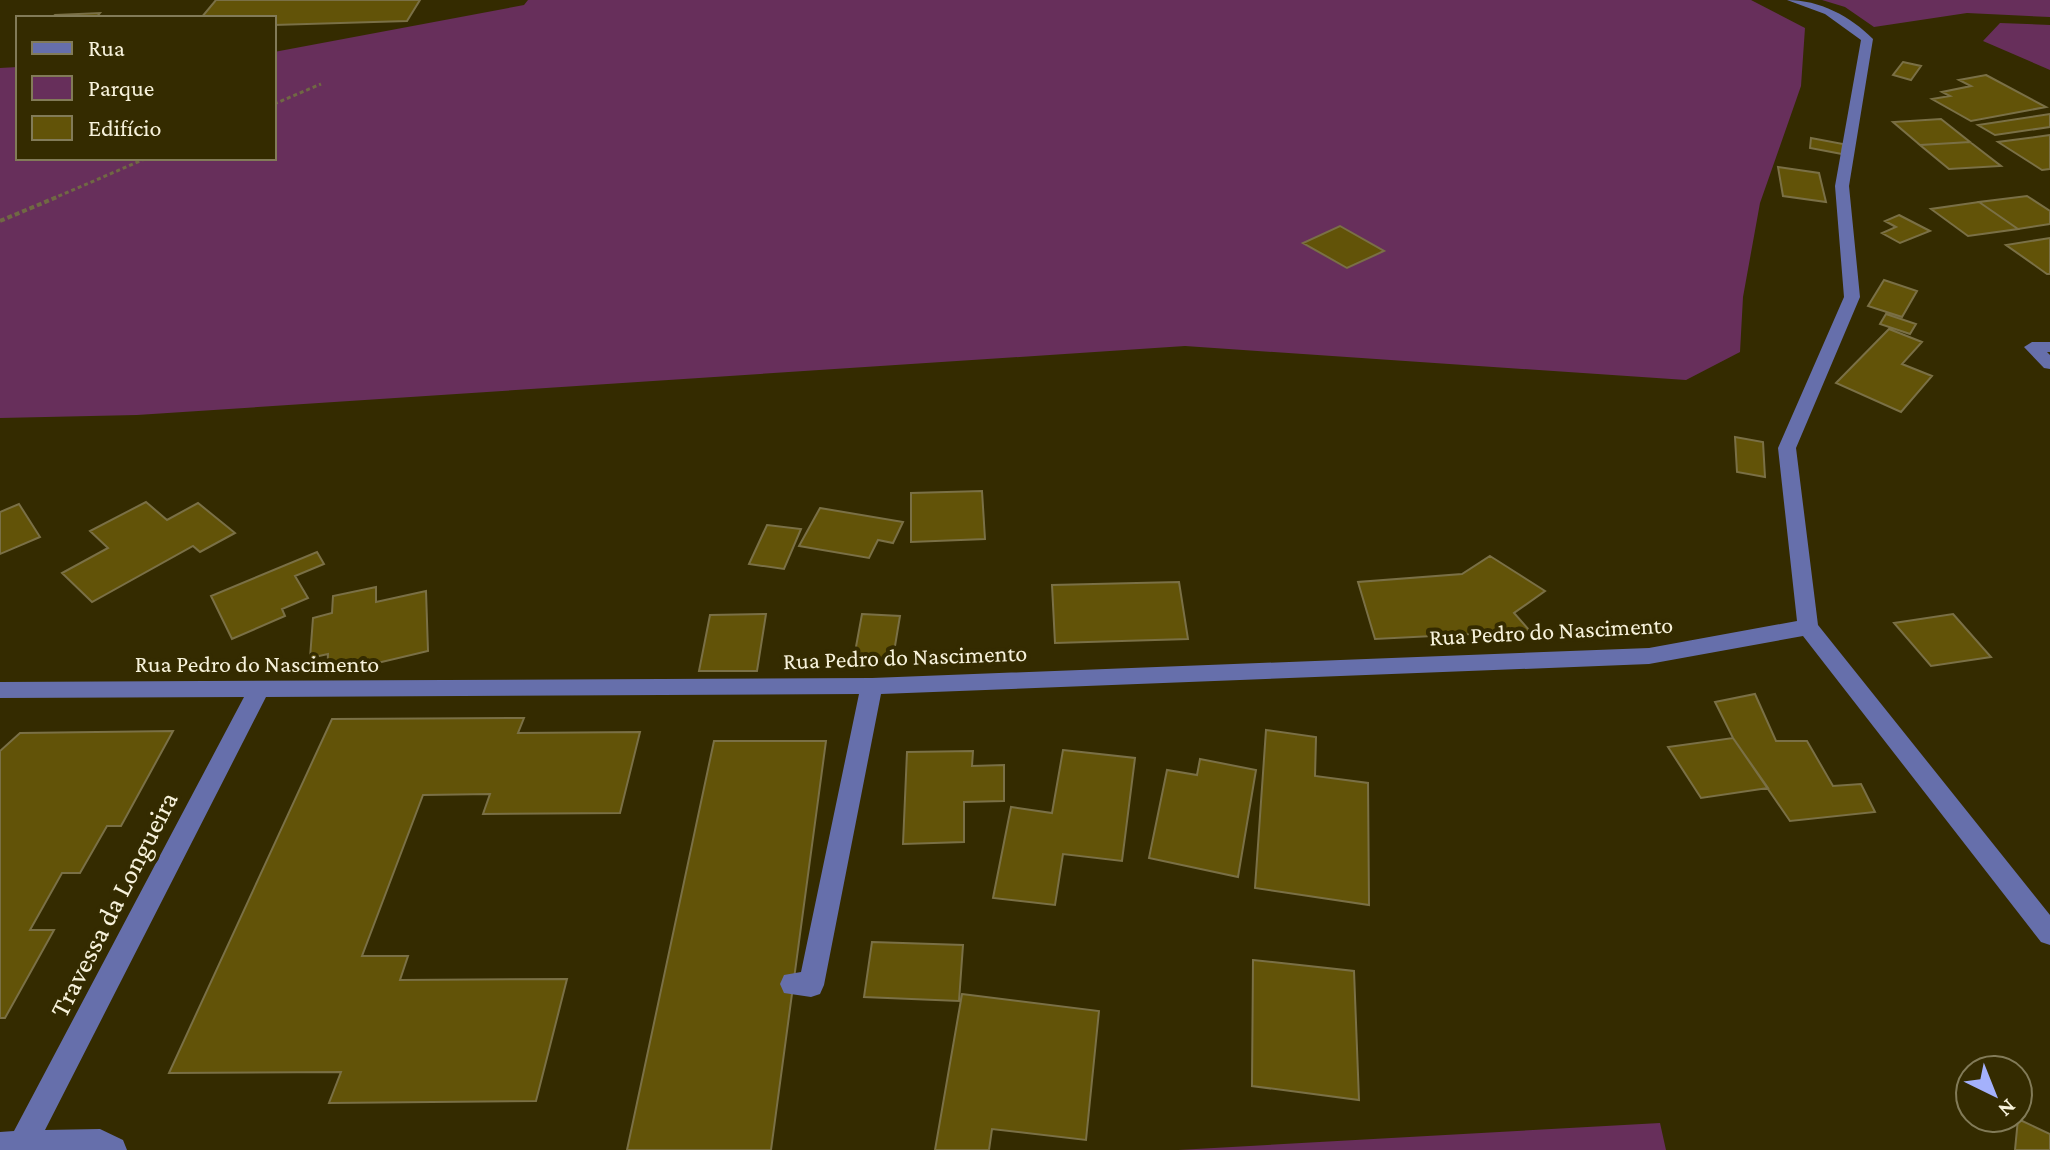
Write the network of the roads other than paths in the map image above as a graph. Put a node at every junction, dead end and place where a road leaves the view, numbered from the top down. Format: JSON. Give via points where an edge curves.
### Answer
{"nodes":[{"id":1,"x":1793,"y":0,"type":"edge"},
{"id":2,"x":2050,"y":347,"type":"edge"},
{"id":3,"x":2050,"y":364,"type":"edge"},
{"id":4,"x":1808,"y":627,"type":"junction"},
{"id":5,"x":872,"y":686,"type":"junction"},
{"id":6,"x":0,"y":690,"type":"edge"},
{"id":7,"x":258,"y":691,"type":"junction"},
{"id":8,"x":2050,"y":934,"type":"edge"},
{"id":9,"x":793,"y":984,"type":"dead end"},
{"id":10,"x":11,"y":1146,"type":"edge"},
{"id":11,"x":113,"y":1150,"type":"edge"}],
"edges":[{"from":1,"to":4,"type":"street","via":[[1829,12],[1867,39],[1842,186],[1852,297],[1787,448]]},
{"from":2,"to":3,"type":"street","via":[[2032,347]]},
{"from":4,"to":5,"type":"street","name":"Rua Pedro do Nascimento","via":[[1649,656]]},
{"from":4,"to":8,"type":"street"},
{"from":5,"to":7,"type":"street","name":"Rua Pedro do Nascimento"},
{"from":5,"to":9,"type":"street","via":[[811,985]]},
{"from":6,"to":7,"type":"street","name":"Rua Pedro do Nascimento"},
{"from":7,"to":10,"type":"street","name":"Travessa da Longueira"},
{"from":10,"to":11,"type":"street","via":[[100,1143]]}]}
